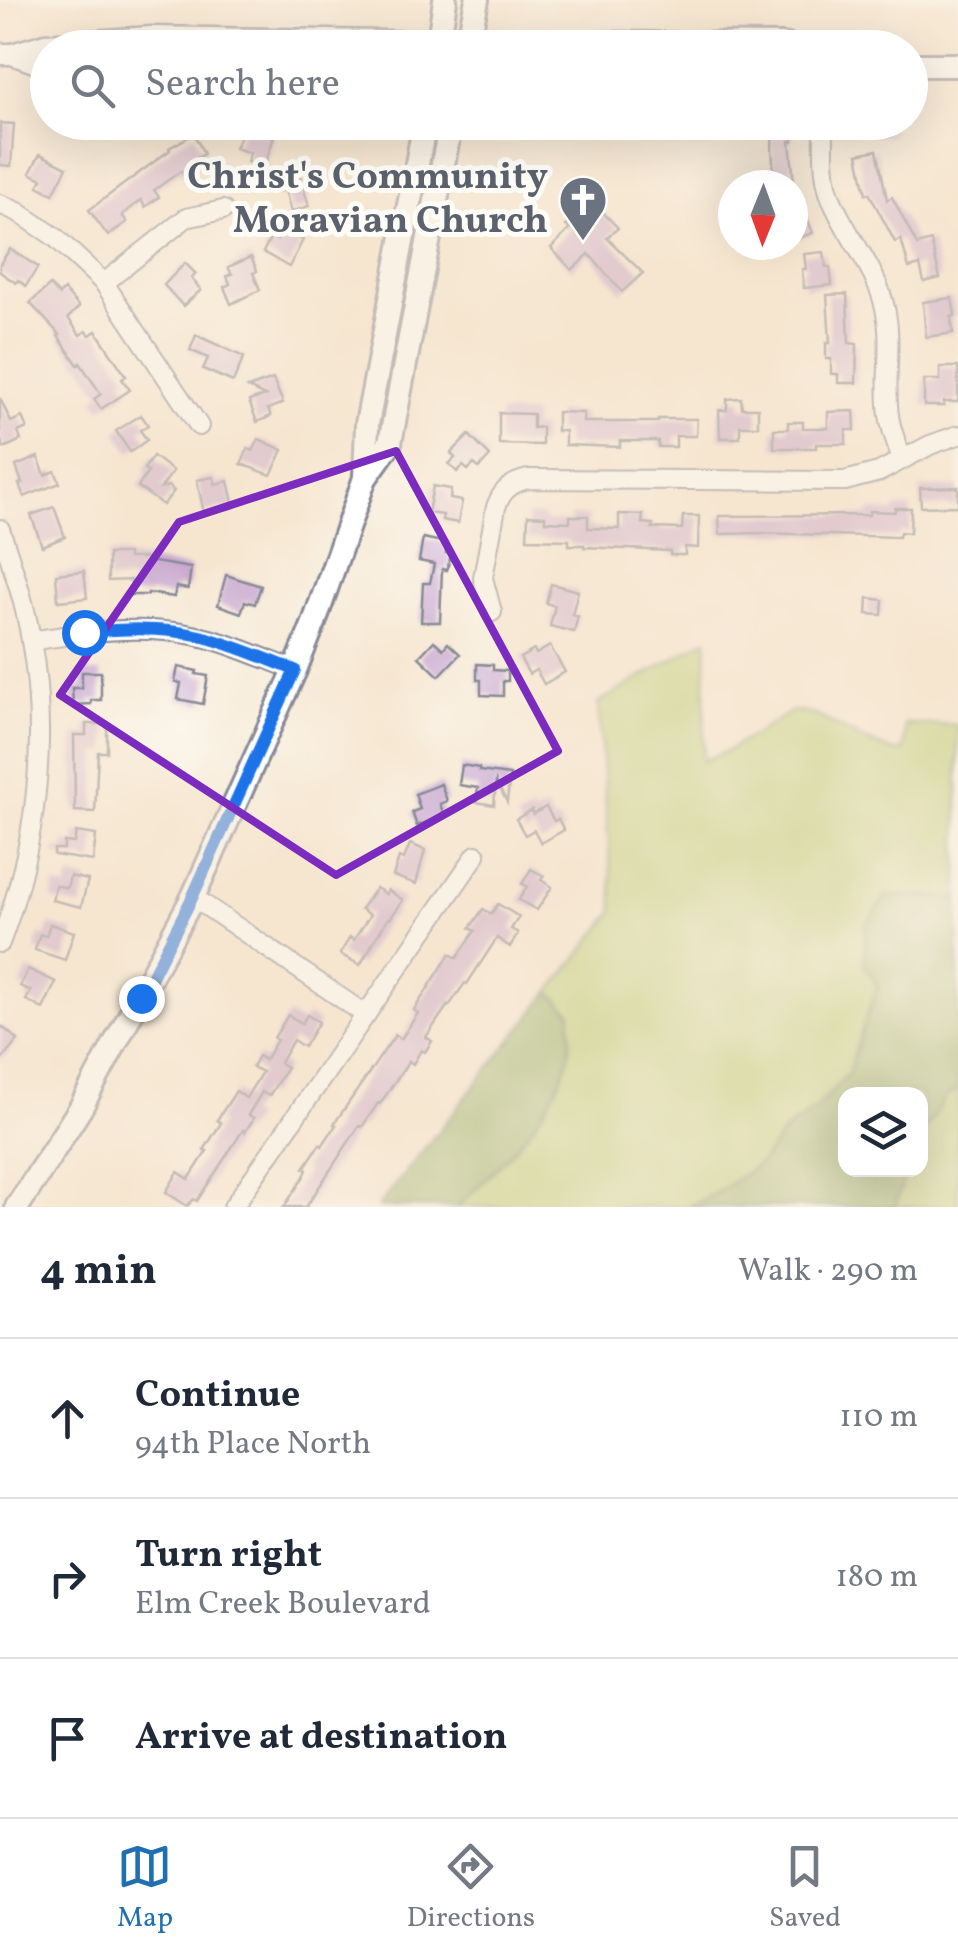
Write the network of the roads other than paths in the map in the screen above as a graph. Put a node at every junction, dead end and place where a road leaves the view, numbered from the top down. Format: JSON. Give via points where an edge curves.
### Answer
{"nodes":[{"id":1,"x":445,"y":0,"type":"edge"},
{"id":2,"x":478,"y":0,"type":"edge"},
{"id":3,"x":441,"y":30,"type":"edge"},
{"id":4,"x":471,"y":30,"type":"edge"},
{"id":5,"x":6,"y":54,"type":"edge"},
{"id":6,"x":30,"y":61,"type":"edge"},
{"id":7,"x":928,"y":64,"type":"edge"},
{"id":8,"x":958,"y":65,"type":"edge"},
{"id":9,"x":421,"y":140,"type":"edge"},
{"id":10,"x":448,"y":140,"type":"edge"},
{"id":11,"x":824,"y":140,"type":"edge"},
{"id":12,"x":0,"y":204,"type":"edge"},
{"id":13,"x":224,"y":210,"type":"dead end"},
{"id":14,"x":104,"y":283,"type":"junction"},
{"id":15,"x":199,"y":426,"type":"dead end"},
{"id":16,"x":958,"y":435,"type":"edge"},
{"id":17,"x":902,"y":459,"type":"junction"},
{"id":18,"x":365,"y":478,"type":"junction"},
{"id":19,"x":0,"y":529,"type":"edge"},
{"id":20,"x":492,"y":612,"type":"dead end"},
{"id":21,"x":32,"y":640,"type":"junction"},
{"id":22,"x":295,"y":670,"type":"junction"},
{"id":23,"x":476,"y":854,"type":"dead end"},
{"id":24,"x":192,"y":898,"type":"junction"},
{"id":25,"x":0,"y":944,"type":"edge"},
{"id":26,"x":366,"y":1014,"type":"junction"},
{"id":27,"x":17,"y":1207,"type":"edge"},
{"id":28,"x":233,"y":1207,"type":"edge"}],
"edges":[{"from":1,"to":3,"type":"main road"},
{"from":2,"to":4,"type":"main road"},
{"from":5,"to":6,"type":"street"},
{"from":7,"to":8,"type":"main road"},
{"from":9,"to":18,"type":"main road","via":[[366,424]]},
{"from":10,"to":18,"type":"main road","via":[[390,443]]},
{"from":11,"to":17,"type":"street","via":[[829,195],[884,302],[889,413]]},
{"from":12,"to":14,"type":"street","via":[[55,237]]},
{"from":13,"to":14,"type":"street","via":[[186,218]]},
{"from":14,"to":15,"type":"street"},
{"from":16,"to":17,"type":"street"},
{"from":17,"to":20,"type":"street","via":[[845,482],[516,482],[496,507],[483,578]]},
{"from":18,"to":22,"type":"main road"},
{"from":19,"to":21,"type":"street"},
{"from":21,"to":22,"type":"street","via":[[158,630],[196,635]]},
{"from":21,"to":25,"type":"street","via":[[36,801]]},
{"from":22,"to":24,"type":"main road"},
{"from":23,"to":26,"type":"street"},
{"from":24,"to":26,"type":"street"},
{"from":24,"to":27,"type":"main road","via":[[80,1109]]},
{"from":26,"to":28,"type":"street"}]}
